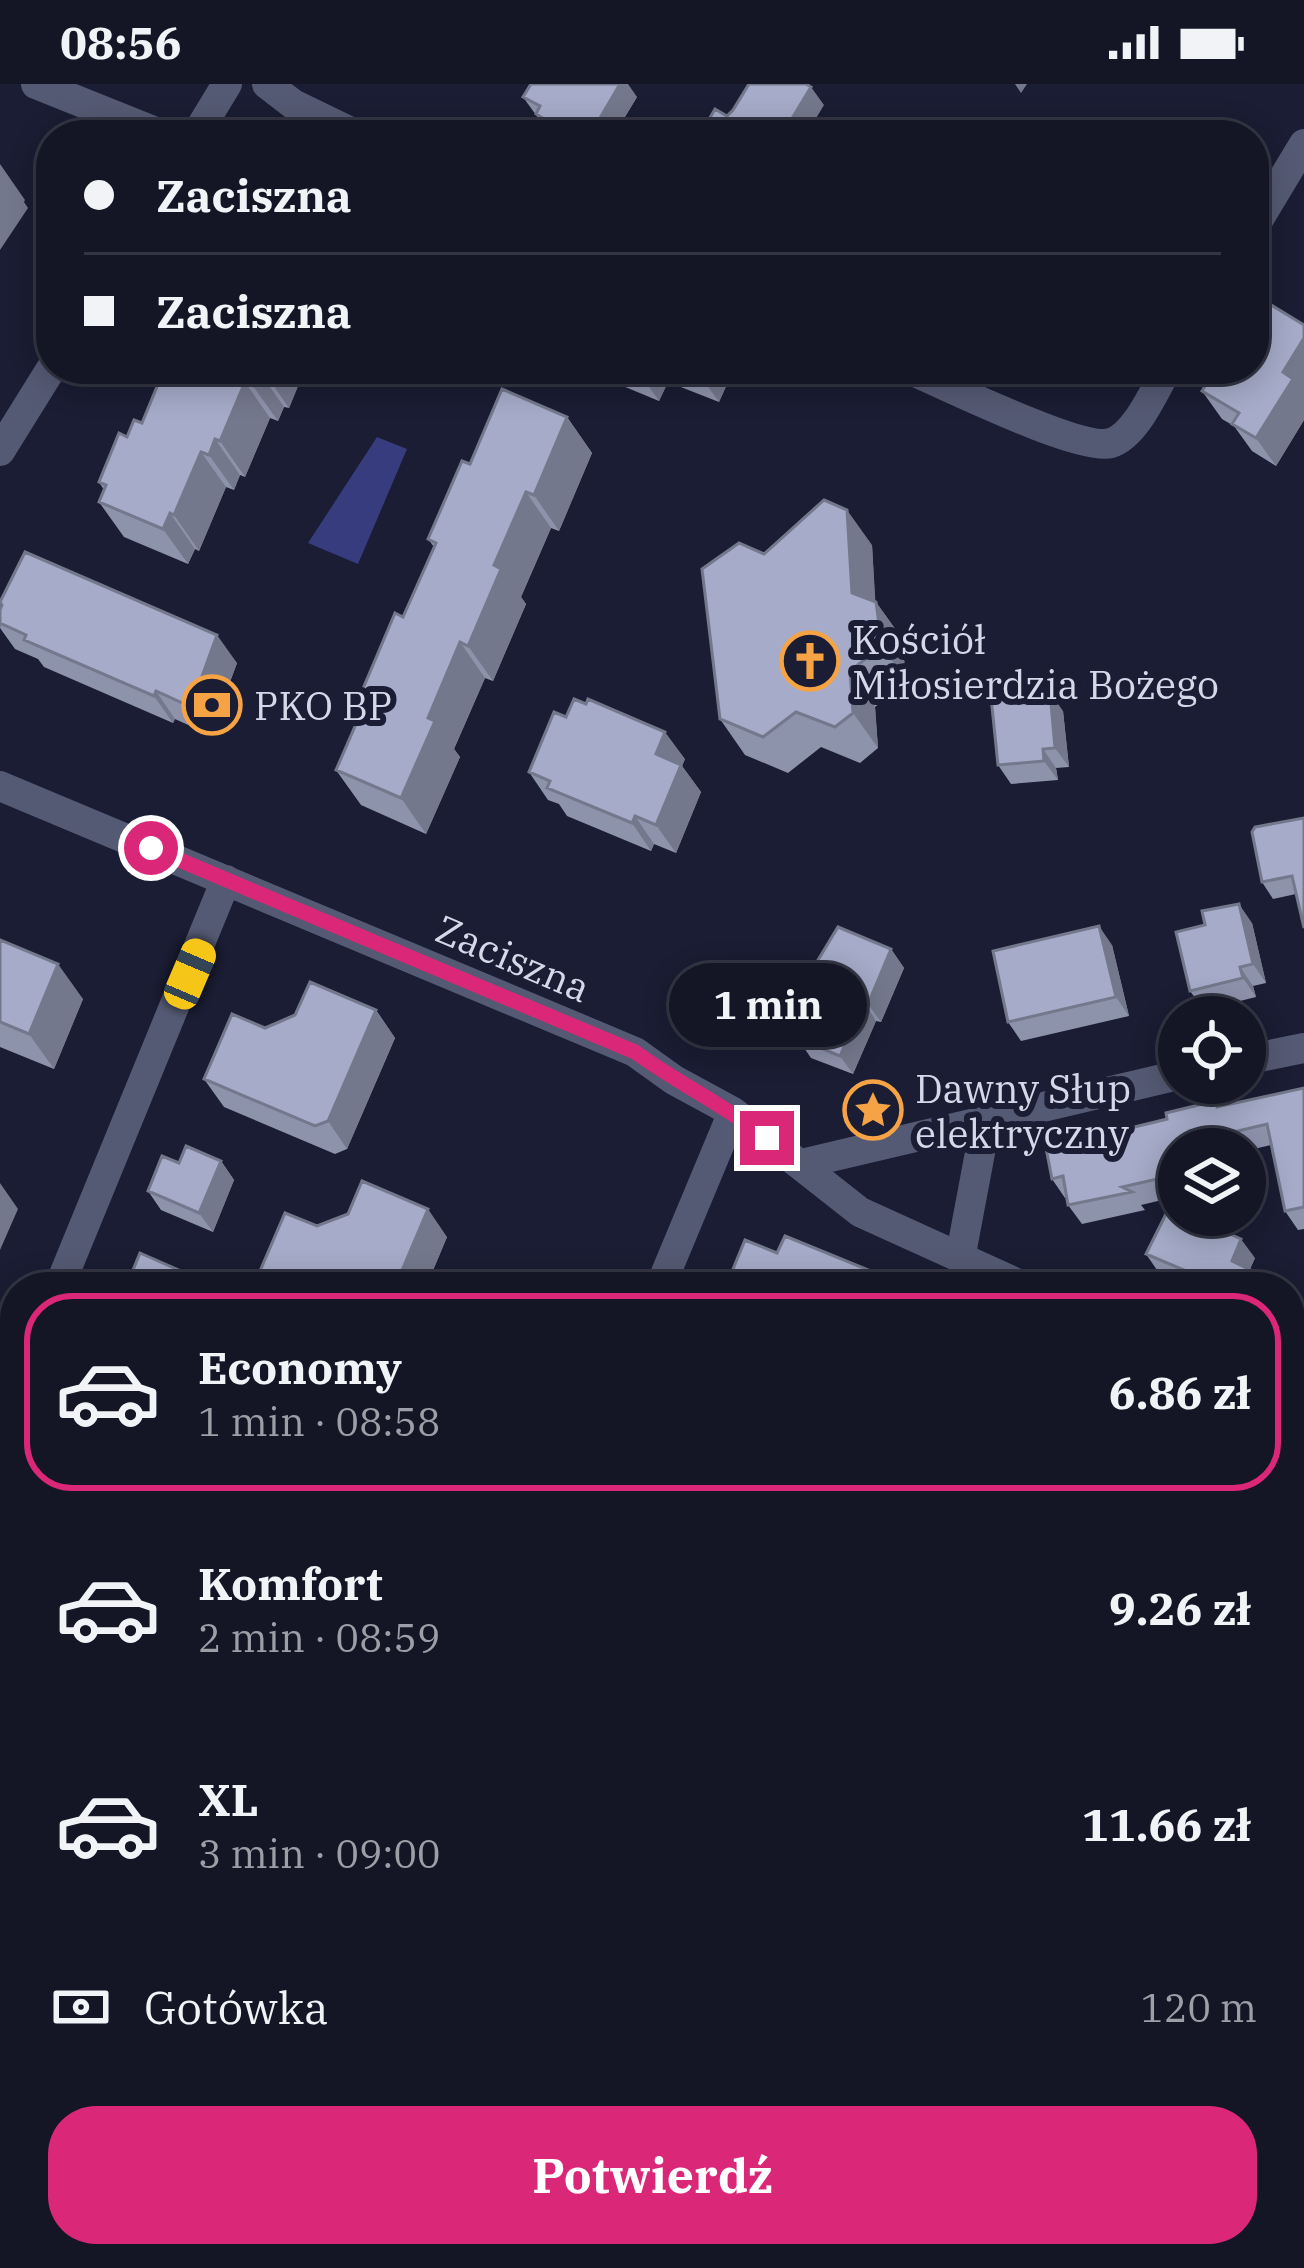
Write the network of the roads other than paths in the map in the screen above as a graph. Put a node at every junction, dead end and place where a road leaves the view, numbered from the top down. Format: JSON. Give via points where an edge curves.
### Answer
{"nodes":[{"id":1,"x":36,"y":84,"type":"edge"},
{"id":2,"x":226,"y":84,"type":"edge"},
{"id":3,"x":268,"y":84,"type":"edge"},
{"id":4,"x":126,"y":120,"type":"edge"},
{"id":5,"x":205,"y":120,"type":"edge"},
{"id":6,"x":326,"y":120,"type":"edge"},
{"id":7,"x":1304,"y":144,"type":"edge"},
{"id":8,"x":1269,"y":202,"type":"edge"},
{"id":9,"x":42,"y":384,"type":"edge"},
{"id":10,"x":943,"y":384,"type":"edge"},
{"id":11,"x":1158,"y":384,"type":"edge"},
{"id":12,"x":0,"y":451,"type":"edge"},
{"id":13,"x":0,"y":786,"type":"edge"},
{"id":14,"x":226,"y":880,"type":"junction"},
{"id":15,"x":1304,"y":1048,"type":"edge"},
{"id":16,"x":1266,"y":1056,"type":"edge"},
{"id":17,"x":1158,"y":1080,"type":"edge"},
{"id":18,"x":734,"y":1112,"type":"junction"},
{"id":19,"x":986,"y":1121,"type":"junction"},
{"id":20,"x":800,"y":1164,"type":"junction"},
{"id":21,"x":960,"y":1259,"type":"junction"},
{"id":22,"x":65,"y":1272,"type":"edge"},
{"id":23,"x":666,"y":1272,"type":"edge"},
{"id":24,"x":990,"y":1272,"type":"edge"}],
"edges":[{"from":1,"to":4,"type":"street"},
{"from":2,"to":5,"type":"street"},
{"from":3,"to":6,"type":"street"},
{"from":7,"to":8,"type":"street"},
{"from":9,"to":12,"type":"street"},
{"from":10,"to":11,"type":"street","via":[[1066,436],[1106,444],[1130,428]]},
{"from":13,"to":14,"type":"street","name":"Zaciszna"},
{"from":14,"to":18,"type":"street","name":"Zaciszna","via":[[635,1052]]},
{"from":14,"to":22,"type":"street"},
{"from":15,"to":16,"type":"street"},
{"from":17,"to":19,"type":"street"},
{"from":18,"to":20,"type":"street","name":"Zaciszna"},
{"from":18,"to":23,"type":"street"},
{"from":19,"to":20,"type":"street"},
{"from":19,"to":21,"type":"street"},
{"from":20,"to":21,"type":"street","name":"Zaciszna","via":[[860,1212]]},
{"from":21,"to":24,"type":"street","name":"Zaciszna"}]}
